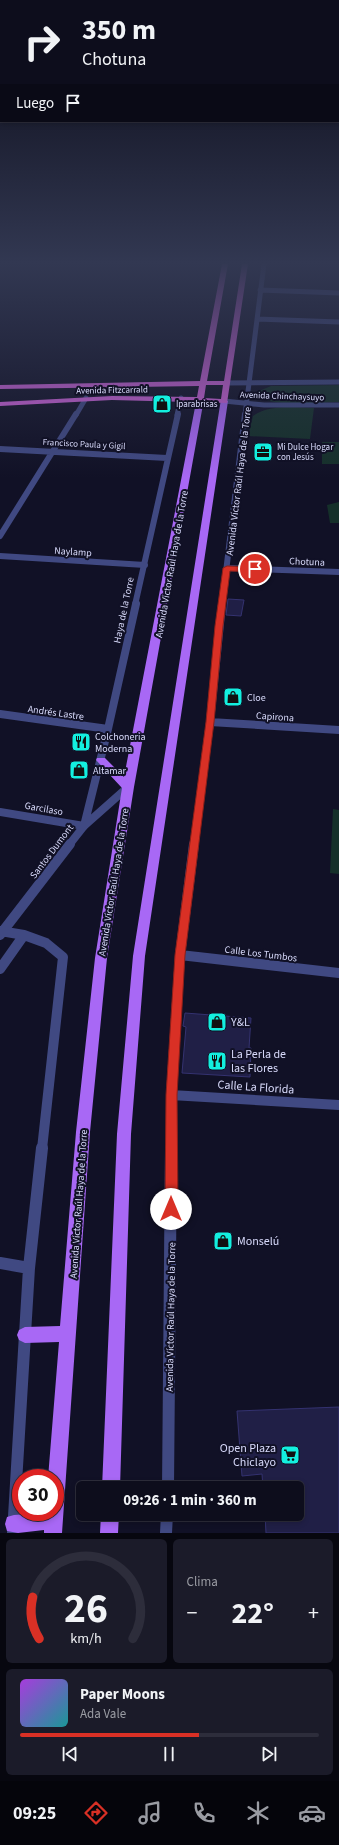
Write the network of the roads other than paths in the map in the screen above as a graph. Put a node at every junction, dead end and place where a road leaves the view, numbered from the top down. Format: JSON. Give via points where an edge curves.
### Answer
{"nodes":[{"id":1,"x":212,"y":336,"type":"edge"},
{"id":2,"x":234,"y":336,"type":"edge"},
{"id":3,"x":255,"y":336,"type":"edge"},
{"id":4,"x":339,"y":382,"type":"edge"},
{"id":5,"x":203,"y":383,"type":"junction"},
{"id":6,"x":226,"y":383,"type":"junction"},
{"id":7,"x":250,"y":383,"type":"junction"},
{"id":8,"x":0,"y":387,"type":"edge"},
{"id":9,"x":86,"y":398,"type":"junction"},
{"id":10,"x":181,"y":398,"type":"junction"},
{"id":11,"x":200,"y":399,"type":"junction"},
{"id":12,"x":224,"y":401,"type":"junction"},
{"id":13,"x":0,"y":404,"type":"edge"},
{"id":14,"x":248,"y":404,"type":"junction"},
{"id":15,"x":339,"y":405,"type":"edge"},
{"id":16,"x":0,"y":449,"type":"edge"},
{"id":17,"x":54,"y":452,"type":"junction"},
{"id":18,"x":167,"y":458,"type":"junction"},
{"id":19,"x":0,"y":536,"type":"edge"},
{"id":20,"x":0,"y":556,"type":"edge"},
{"id":21,"x":145,"y":565,"type":"junction"},
{"id":22,"x":227,"y":568,"type":"junction"},
{"id":23,"x":339,"y":572,"type":"edge"},
{"id":24,"x":0,"y":714,"type":"edge"},
{"id":25,"x":210,"y":722,"type":"junction"},
{"id":26,"x":108,"y":729,"type":"junction"},
{"id":27,"x":339,"y":730,"type":"edge"},
{"id":28,"x":101,"y":760,"type":"junction"},
{"id":29,"x":128,"y":787,"type":"junction"},
{"id":30,"x":0,"y":812,"type":"edge"},
{"id":31,"x":84,"y":826,"type":"junction"},
{"id":32,"x":1,"y":933,"type":"edge"},
{"id":33,"x":24,"y":935,"type":"junction"},
{"id":34,"x":180,"y":955,"type":"junction"},
{"id":35,"x":0,"y":969,"type":"edge"},
{"id":36,"x":339,"y":973,"type":"edge"},
{"id":37,"x":172,"y":1095,"type":"junction"},
{"id":38,"x":339,"y":1105,"type":"edge"},
{"id":39,"x":0,"y":1263,"type":"edge"},
{"id":40,"x":29,"y":1268,"type":"junction"},
{"id":41,"x":68,"y":1334,"type":"junction"},
{"id":42,"x":25,"y":1335,"type":"junction"},
{"id":43,"x":58,"y":1469,"type":"edge"},
{"id":44,"x":111,"y":1481,"type":"edge"},
{"id":45,"x":168,"y":1481,"type":"edge"},
{"id":46,"x":43,"y":1521,"type":"edge"},
{"id":47,"x":110,"y":1521,"type":"edge"},
{"id":48,"x":167,"y":1521,"type":"edge"},
{"id":49,"x":14,"y":1529,"type":"edge"},
{"id":50,"x":109,"y":1533,"type":"edge"},
{"id":51,"x":166,"y":1533,"type":"edge"}],
"edges":[{"from":1,"to":5,"type":"highway","name":"Avenida Victor Raúl Haya de la Torre"},
{"from":2,"to":6,"type":"highway"},
{"from":3,"to":7,"type":"street","name":"Avenida Víctor Raúl Haya de la Torre"},
{"from":4,"to":7,"type":"street","name":"Avenida Chinchaysuyo"},
{"from":5,"to":6,"type":"highway","name":"Avenida Fitzcarrald"},
{"from":5,"to":8,"type":"highway","name":"Avenida Fitzcarrald"},
{"from":5,"to":11,"type":"highway","name":"Avenida Victor Raúl Haya de la Torre"},
{"from":6,"to":7,"type":"street","name":"Avenida Chinchaysuyo"},
{"from":6,"to":12,"type":"highway"},
{"from":7,"to":14,"type":"street","name":"Avenida Víctor Raúl Haya de la Torre"},
{"from":9,"to":10,"type":"highway","name":"Avenida Fitzcarrald"},
{"from":9,"to":13,"type":"highway","name":"Avenida Fitzcarrald"},
{"from":9,"to":17,"type":"street"},
{"from":10,"to":11,"type":"highway","name":"Avenida Fitzcarrald"},
{"from":10,"to":18,"type":"street","name":"Haya de la Torre"},
{"from":11,"to":12,"type":"highway","name":"Avenida Fitzcarrald"},
{"from":11,"to":29,"type":"main road","name":"Avenida Victor Raúl Haya de la Torre"},
{"from":12,"to":14,"type":"street","name":"Avenida Chinchaysuyo"},
{"from":12,"to":44,"type":"main road","via":[[139,956],[124,1134]]},
{"from":14,"to":15,"type":"street","name":"Avenida Chinchaysuyo"},
{"from":14,"to":22,"type":"street","name":"Avenida Víctor Raúl Haya de la Torre"},
{"from":16,"to":17,"type":"street","name":"Francisco Paula y Gigil"},
{"from":17,"to":18,"type":"street","name":"Francisco Paula y Gigil"},
{"from":17,"to":19,"type":"street"},
{"from":18,"to":21,"type":"street","name":"Haya de la Torre"},
{"from":20,"to":21,"type":"street","name":"Naylamp"},
{"from":21,"to":26,"type":"street","name":"Haya de la Torre"},
{"from":22,"to":23,"type":"street","name":"Chotuna"},
{"from":22,"to":25,"type":"street","name":"Avenida Víctor Raúl Haya de la Torre"},
{"from":24,"to":26,"type":"street","name":"Andrés Lastre"},
{"from":25,"to":27,"type":"street","name":"Capirona"},
{"from":25,"to":34,"type":"street","name":"Avenida Víctor Raúl Haya de la Torre"},
{"from":26,"to":28,"type":"street","name":"Haya de la Torre"},
{"from":28,"to":29,"type":"main road"},
{"from":28,"to":31,"type":"street","name":"Haya de la Torre"},
{"from":29,"to":31,"type":"street","name":"Santos Dumont"},
{"from":29,"to":41,"type":"main road","name":"Avenida Victor Raúl Haya de la Torre","via":[[100,958],[83,1132]]},
{"from":30,"to":31,"type":"street","name":"Garcilaso"},
{"from":31,"to":32,"type":"street","name":"Santos Dumont"},
{"from":32,"to":33,"type":"street"},
{"from":33,"to":35,"type":"street"},
{"from":33,"to":40,"type":"street","via":[[46,943],[63,957]]},
{"from":34,"to":36,"type":"street","name":"Calle Los Tumbos"},
{"from":34,"to":37,"type":"street","name":"Avenida Víctor Raúl Haya de la Torre"},
{"from":37,"to":38,"type":"street","name":"Calle La Florida"},
{"from":37,"to":45,"type":"street","name":"Avenida Víctor Raúl Haya de la Torre"},
{"from":39,"to":40,"type":"street"},
{"from":40,"to":42,"type":"street"},
{"from":41,"to":42,"type":"main road"},
{"from":41,"to":43,"type":"main road","name":"Avenida Victor Raúl Haya de la Torre"},
{"from":42,"to":49,"type":"street"},
{"from":46,"to":49,"type":"main road"},
{"from":47,"to":50,"type":"main road"},
{"from":48,"to":51,"type":"street"}]}
